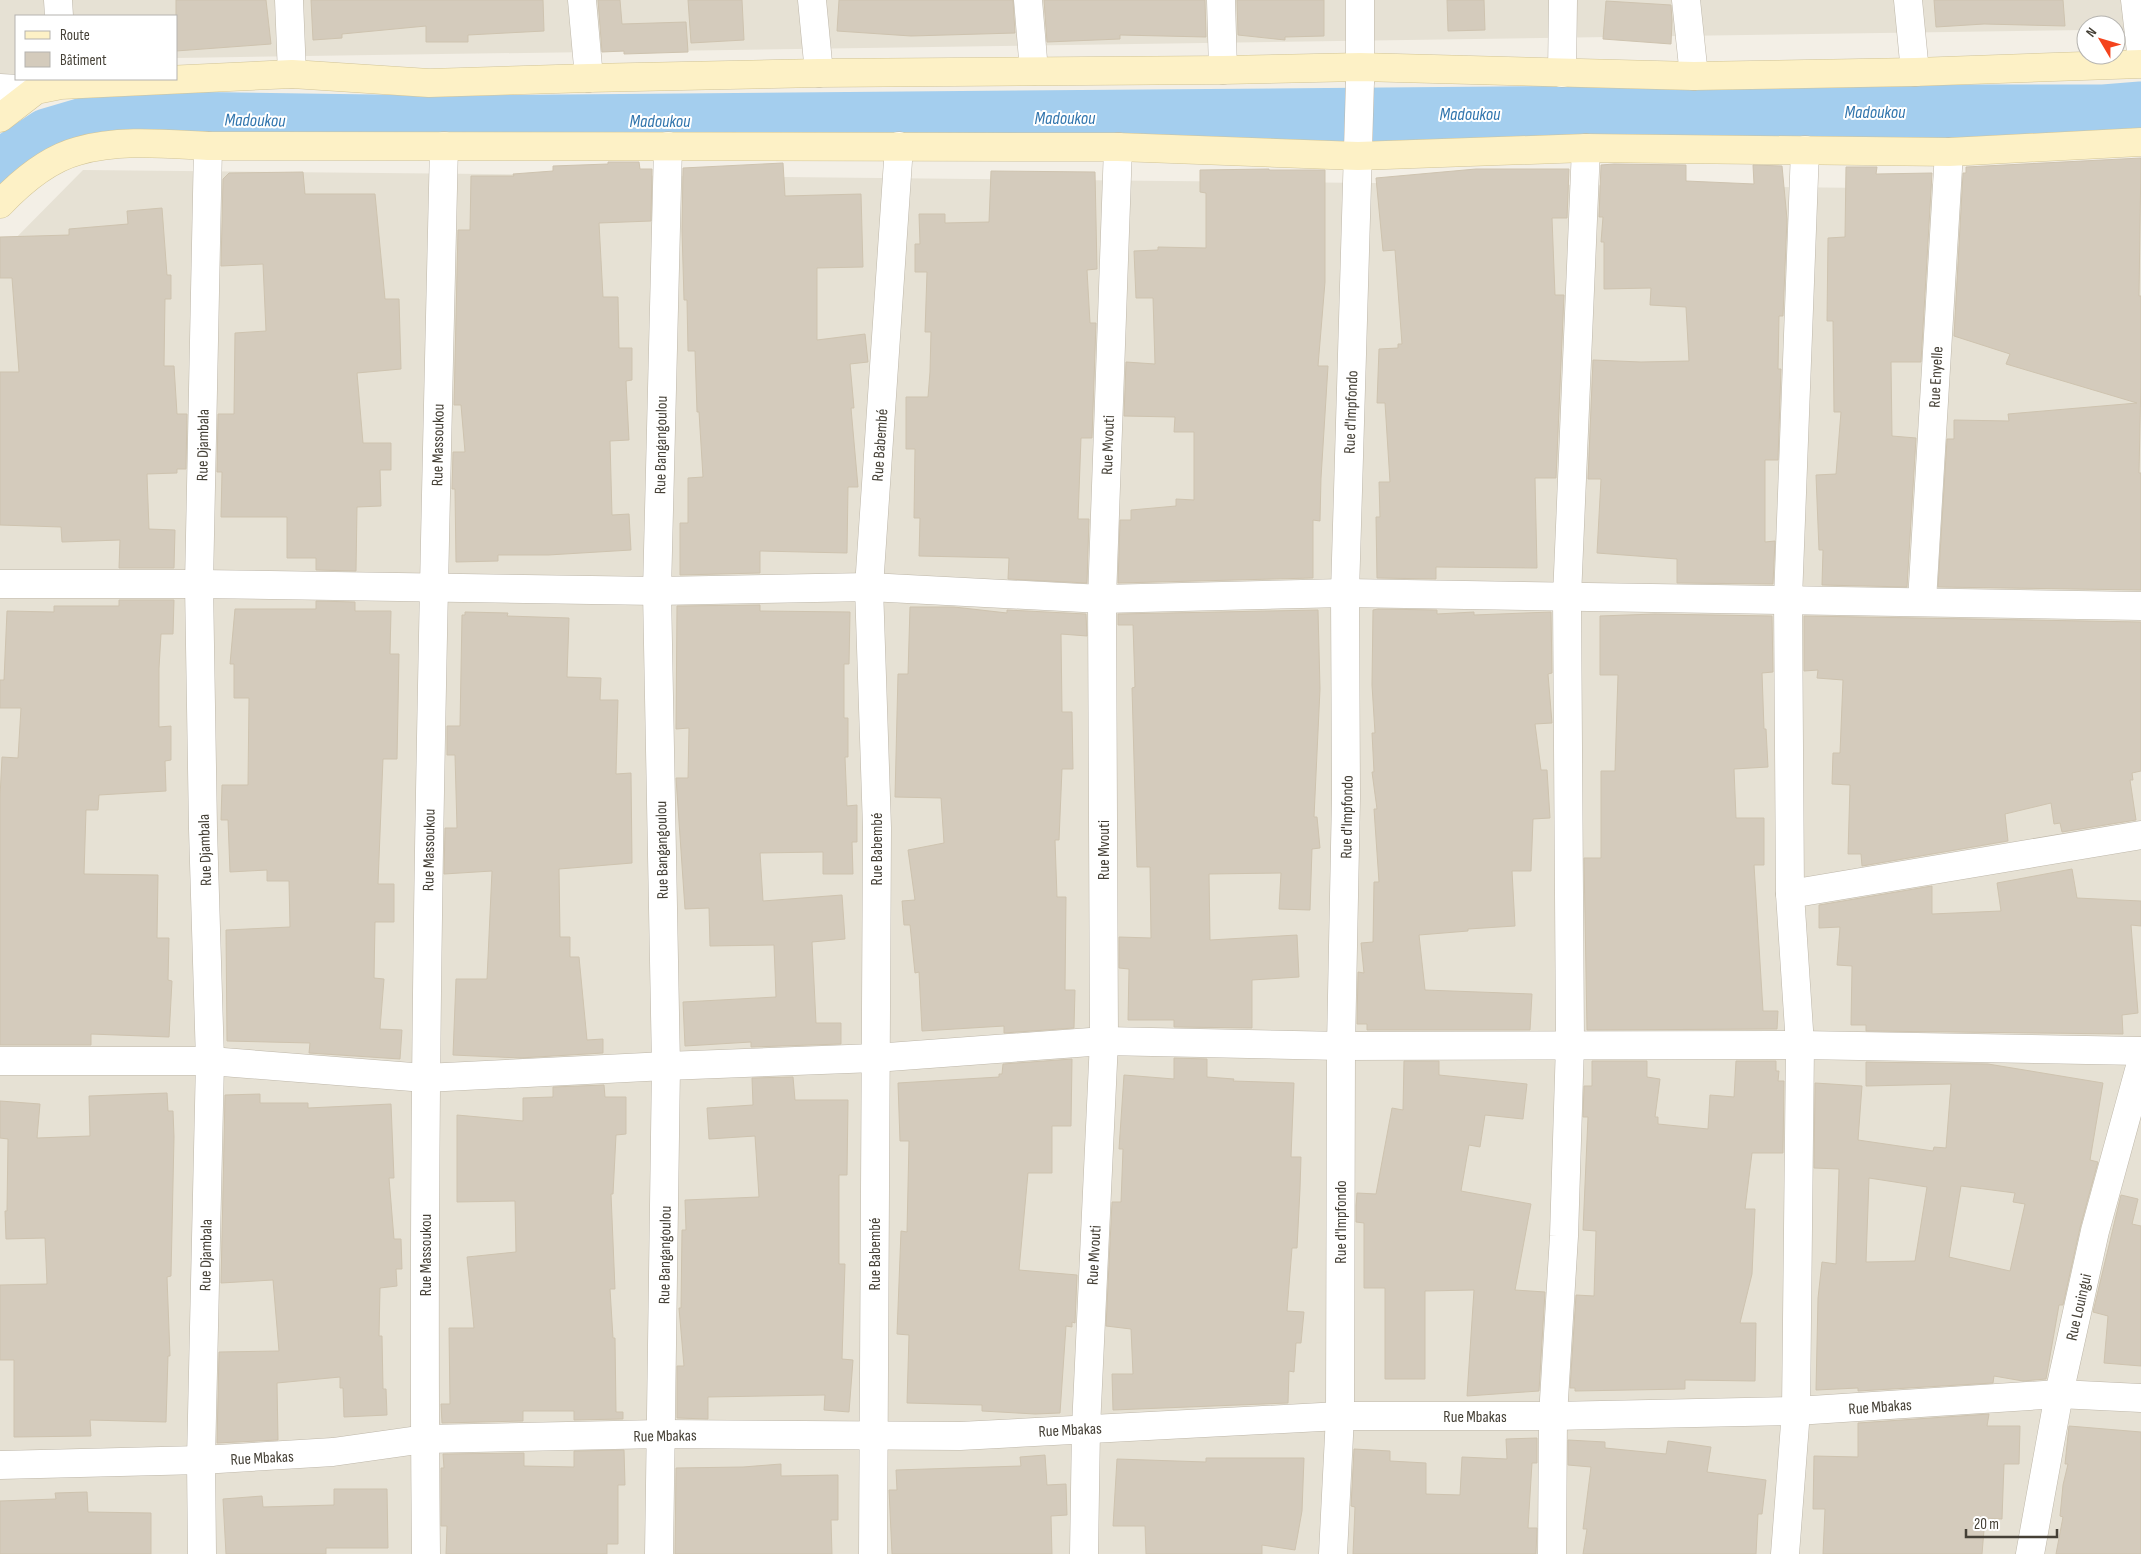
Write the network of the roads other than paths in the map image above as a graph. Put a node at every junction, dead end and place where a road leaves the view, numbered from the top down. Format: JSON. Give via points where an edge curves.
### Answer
{"nodes":[{"id":1,"x":58,"y":0,"type":"edge"},
{"id":2,"x":289,"y":0,"type":"edge"},
{"id":3,"x":582,"y":0,"type":"edge"},
{"id":4,"x":812,"y":0,"type":"edge"},
{"id":5,"x":1028,"y":0,"type":"edge"},
{"id":6,"x":1220,"y":0,"type":"edge"},
{"id":7,"x":1360,"y":0,"type":"edge"},
{"id":8,"x":1563,"y":0,"type":"edge"},
{"id":9,"x":1686,"y":0,"type":"edge"},
{"id":10,"x":1908,"y":0,"type":"edge"},
{"id":11,"x":2135,"y":0,"type":"edge"},
{"id":12,"x":59,"y":15,"type":"edge"},
{"id":13,"x":2141,"y":52,"type":"edge"},
{"id":14,"x":2141,"y":64,"type":"edge"},
{"id":15,"x":1224,"y":70,"type":"junction"},
{"id":16,"x":1034,"y":71,"type":"junction"},
{"id":17,"x":1915,"y":72,"type":"junction"},
{"id":18,"x":819,"y":73,"type":"junction"},
{"id":19,"x":1562,"y":73,"type":"junction"},
{"id":20,"x":292,"y":74,"type":"junction"},
{"id":21,"x":1360,"y":74,"type":"junction"},
{"id":22,"x":1694,"y":76,"type":"junction"},
{"id":23,"x":589,"y":78,"type":"junction"},
{"id":24,"x":178,"y":79,"type":"edge"},
{"id":25,"x":161,"y":80,"type":"edge"},
{"id":26,"x":52,"y":85,"type":"edge"},
{"id":27,"x":0,"y":88,"type":"edge"},
{"id":28,"x":0,"y":118,"type":"edge"},
{"id":29,"x":2141,"y":142,"type":"edge"},
{"id":30,"x":208,"y":146,"type":"junction"},
{"id":31,"x":444,"y":146,"type":"junction"},
{"id":32,"x":668,"y":146,"type":"junction"},
{"id":33,"x":898,"y":146,"type":"junction"},
{"id":34,"x":1118,"y":147,"type":"junction"},
{"id":35,"x":1359,"y":147,"type":"junction"},
{"id":36,"x":1586,"y":148,"type":"junction"},
{"id":37,"x":1805,"y":150,"type":"junction"},
{"id":38,"x":1949,"y":152,"type":"junction"},
{"id":39,"x":0,"y":204,"type":"edge"},
{"id":40,"x":0,"y":584,"type":"edge"},
{"id":41,"x":199,"y":584,"type":"junction"},
{"id":42,"x":434,"y":587,"type":"junction"},
{"id":43,"x":869,"y":587,"type":"junction"},
{"id":44,"x":656,"y":591,"type":"junction"},
{"id":45,"x":1345,"y":594,"type":"junction"},
{"id":46,"x":1567,"y":597,"type":"junction"},
{"id":47,"x":1102,"y":599,"type":"junction"},
{"id":48,"x":1788,"y":600,"type":"junction"},
{"id":49,"x":1922,"y":602,"type":"junction"},
{"id":50,"x":2141,"y":606,"type":"edge"},
{"id":51,"x":2141,"y":835,"type":"edge"},
{"id":52,"x":1790,"y":894,"type":"junction"},
{"id":53,"x":1104,"y":1041,"type":"junction"},
{"id":54,"x":1570,"y":1044,"type":"junction"},
{"id":55,"x":1800,"y":1045,"type":"junction"},
{"id":56,"x":1341,"y":1046,"type":"junction"},
{"id":57,"x":2141,"y":1051,"type":"edge"},
{"id":58,"x":875,"y":1058,"type":"junction"},
{"id":59,"x":0,"y":1061,"type":"edge"},
{"id":60,"x":210,"y":1061,"type":"junction"},
{"id":61,"x":2141,"y":1063,"type":"edge"},
{"id":62,"x":666,"y":1066,"type":"junction"},
{"id":63,"x":425,"y":1078,"type":"junction"},
{"id":64,"x":2058,"y":1394,"type":"junction"},
{"id":65,"x":2141,"y":1398,"type":"edge"},
{"id":66,"x":1796,"y":1411,"type":"junction"},
{"id":67,"x":1340,"y":1416,"type":"junction"},
{"id":68,"x":1553,"y":1416,"type":"junction"},
{"id":69,"x":1086,"y":1428,"type":"junction"},
{"id":70,"x":661,"y":1434,"type":"junction"},
{"id":71,"x":873,"y":1434,"type":"junction"},
{"id":72,"x":425,"y":1439,"type":"junction"},
{"id":73,"x":200,"y":1460,"type":"junction"},
{"id":74,"x":0,"y":1465,"type":"edge"},
{"id":75,"x":202,"y":1554,"type":"edge"},
{"id":76,"x":426,"y":1554,"type":"edge"},
{"id":77,"x":659,"y":1554,"type":"edge"},
{"id":78,"x":873,"y":1554,"type":"edge"},
{"id":79,"x":1084,"y":1554,"type":"edge"},
{"id":80,"x":1333,"y":1554,"type":"edge"},
{"id":81,"x":1552,"y":1554,"type":"edge"},
{"id":82,"x":1786,"y":1554,"type":"edge"},
{"id":83,"x":2030,"y":1554,"type":"edge"}],
"edges":[{"from":1,"to":12,"type":"street"},
{"from":2,"to":20,"type":"street"},
{"from":3,"to":23,"type":"street"},
{"from":4,"to":18,"type":"street"},
{"from":5,"to":16,"type":"street"},
{"from":6,"to":15,"type":"street"},
{"from":7,"to":21,"type":"street","name":"Rue d'Impfondo"},
{"from":8,"to":19,"type":"street"},
{"from":9,"to":22,"type":"street"},
{"from":10,"to":17,"type":"street"},
{"from":11,"to":13,"type":"street"},
{"from":14,"to":17,"type":"main road"},
{"from":15,"to":16,"type":"main road"},
{"from":15,"to":21,"type":"main road"},
{"from":16,"to":18,"type":"main road"},
{"from":17,"to":22,"type":"main road"},
{"from":18,"to":23,"type":"main road"},
{"from":19,"to":21,"type":"main road"},
{"from":19,"to":22,"type":"main road"},
{"from":20,"to":23,"type":"main road","via":[[429,83]]},
{"from":20,"to":24,"type":"main road"},
{"from":21,"to":35,"type":"street","name":"Rue d'Impfondo"},
{"from":25,"to":26,"type":"main road"},
{"from":26,"to":27,"type":"street"},
{"from":26,"to":28,"type":"main road"},
{"from":29,"to":38,"type":"main road"},
{"from":30,"to":31,"type":"main road"},
{"from":30,"to":39,"type":"main road","via":[[139,144],[76,151],[27,178]]},
{"from":30,"to":41,"type":"street","name":"Rue Djambala"},
{"from":31,"to":32,"type":"main road"},
{"from":31,"to":42,"type":"street","name":"Rue Massoukou"},
{"from":32,"to":33,"type":"main road"},
{"from":32,"to":44,"type":"street","name":"Rue Bangangoulou"},
{"from":33,"to":34,"type":"main road"},
{"from":33,"to":43,"type":"street","name":"Rue Babembé"},
{"from":34,"to":35,"type":"main road"},
{"from":34,"to":47,"type":"street","name":"Rue Mvouti"},
{"from":35,"to":36,"type":"main road"},
{"from":35,"to":45,"type":"street","name":"Rue d'Impfondo"},
{"from":36,"to":37,"type":"main road"},
{"from":36,"to":46,"type":"street"},
{"from":37,"to":38,"type":"main road"},
{"from":37,"to":48,"type":"street"},
{"from":38,"to":49,"type":"street","name":"Rue Enyelle"},
{"from":40,"to":41,"type":"street"},
{"from":41,"to":42,"type":"street"},
{"from":41,"to":60,"type":"street","name":"Rue Djambala"},
{"from":42,"to":44,"type":"street"},
{"from":42,"to":63,"type":"street","name":"Rue Massoukou"},
{"from":43,"to":44,"type":"street"},
{"from":43,"to":47,"type":"street"},
{"from":43,"to":58,"type":"street","name":"Rue Babembé","via":[[877,828]]},
{"from":44,"to":62,"type":"street","name":"Rue Bangangoulou"},
{"from":45,"to":46,"type":"street"},
{"from":45,"to":47,"type":"street"},
{"from":45,"to":56,"type":"street","name":"Rue d'Impfondo","via":[[1346,797]]},
{"from":46,"to":48,"type":"street"},
{"from":46,"to":54,"type":"street"},
{"from":47,"to":53,"type":"street","name":"Rue Mvouti"},
{"from":48,"to":49,"type":"street"},
{"from":48,"to":52,"type":"street"},
{"from":49,"to":50,"type":"street"},
{"from":51,"to":52,"type":"street"},
{"from":52,"to":55,"type":"street"},
{"from":53,"to":56,"type":"street"},
{"from":53,"to":58,"type":"street"},
{"from":53,"to":69,"type":"street","name":"Rue Mvouti"},
{"from":54,"to":55,"type":"street"},
{"from":54,"to":56,"type":"street"},
{"from":54,"to":68,"type":"street","via":[[1564,1236]]},
{"from":55,"to":57,"type":"street"},
{"from":55,"to":66,"type":"street"},
{"from":56,"to":67,"type":"street","name":"Rue d'Impfondo"},
{"from":58,"to":62,"type":"street"},
{"from":58,"to":71,"type":"street","name":"Rue Babembé"},
{"from":59,"to":60,"type":"street"},
{"from":60,"to":63,"type":"street"},
{"from":60,"to":73,"type":"street","name":"Rue Djambala"},
{"from":61,"to":64,"type":"street","name":"Rue Louingui","via":[[2096,1231]]},
{"from":62,"to":63,"type":"street"},
{"from":62,"to":70,"type":"street","name":"Rue Bangangoulou"},
{"from":63,"to":72,"type":"street","name":"Rue Massoukou"},
{"from":64,"to":65,"type":"street","name":"Rue Mbakas"},
{"from":64,"to":66,"type":"street","name":"Rue Mbakas"},
{"from":64,"to":83,"type":"street","name":"Rue Louingui"},
{"from":66,"to":68,"type":"street","name":"Rue Mbakas"},
{"from":66,"to":82,"type":"street"},
{"from":67,"to":68,"type":"street","name":"Rue Mbakas"},
{"from":67,"to":69,"type":"street","name":"Rue Mbakas"},
{"from":67,"to":80,"type":"street","name":"Rue d'Impfondo"},
{"from":68,"to":81,"type":"street"},
{"from":69,"to":71,"type":"street","name":"Rue Mbakas","via":[[960,1436]]},
{"from":69,"to":79,"type":"street","name":"Rue Mvouti"},
{"from":70,"to":71,"type":"street","name":"Rue Mbakas"},
{"from":70,"to":72,"type":"street","name":"Rue Mbakas"},
{"from":70,"to":77,"type":"street","name":"Rue Bangangoulou"},
{"from":71,"to":78,"type":"street","name":"Rue Babembé"},
{"from":72,"to":73,"type":"street","name":"Rue Mbakas","via":[[333,1452]]},
{"from":72,"to":76,"type":"street","name":"Rue Massoukou"},
{"from":73,"to":74,"type":"street","name":"Rue Mbakas"},
{"from":73,"to":75,"type":"street","name":"Rue Djambala"}]}
